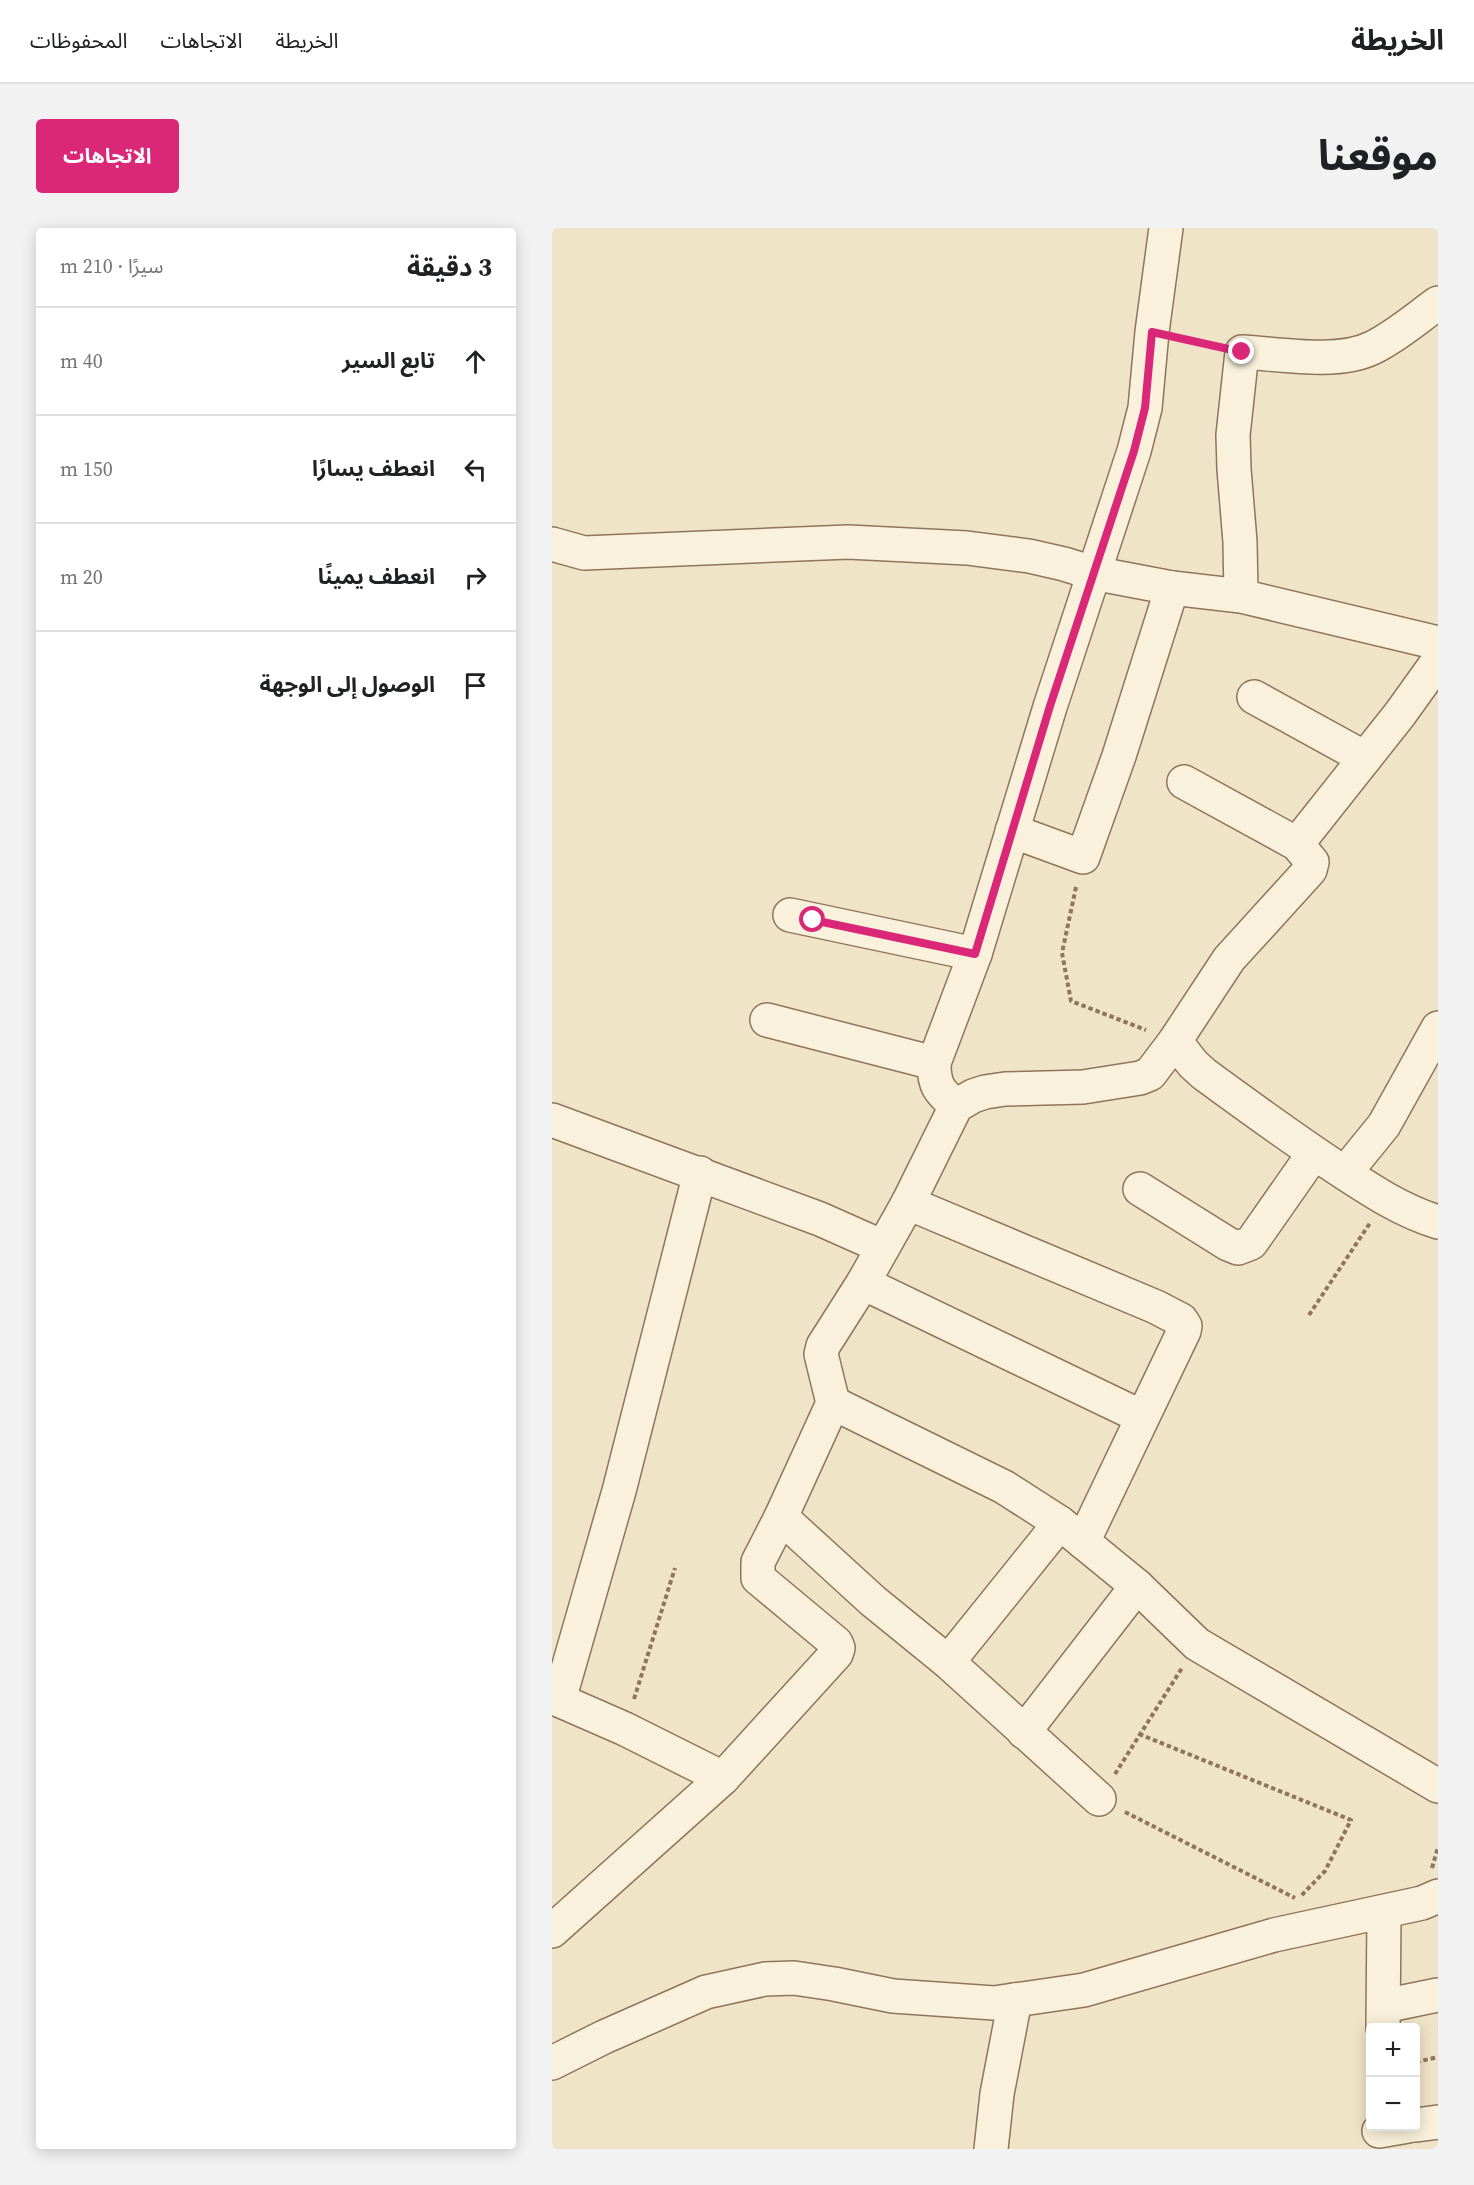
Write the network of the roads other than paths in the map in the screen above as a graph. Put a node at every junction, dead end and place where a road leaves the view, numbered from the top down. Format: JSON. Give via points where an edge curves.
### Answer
{"nodes":[{"id":1,"x":1166,"y":228,"type":"edge"},
{"id":2,"x":1438,"y":303,"type":"edge"},
{"id":3,"x":552,"y":544,"type":"edge"},
{"id":4,"x":1093,"y":573,"type":"junction"},
{"id":5,"x":1172,"y":588,"type":"junction"},
{"id":6,"x":1241,"y":596,"type":"junction"},
{"id":7,"x":1438,"y":643,"type":"edge"},
{"id":8,"x":1438,"y":661,"type":"edge"},
{"id":9,"x":1254,"y":697,"type":"dead end"},
{"id":10,"x":1365,"y":758,"type":"junction"},
{"id":11,"x":1184,"y":782,"type":"dead end"},
{"id":12,"x":1012,"y":831,"type":"junction"},
{"id":13,"x":1297,"y":844,"type":"junction"},
{"id":14,"x":790,"y":915,"type":"dead end"},
{"id":15,"x":975,"y":954,"type":"junction"},
{"id":16,"x":767,"y":1020,"type":"dead end"},
{"id":17,"x":1438,"y":1028,"type":"edge"},
{"id":18,"x":1175,"y":1041,"type":"junction"},
{"id":19,"x":934,"y":1063,"type":"junction"},
{"id":20,"x":956,"y":1106,"type":"junction"},
{"id":21,"x":552,"y":1120,"type":"edge"},
{"id":22,"x":1314,"y":1153,"type":"junction"},
{"id":23,"x":700,"y":1173,"type":"junction"},
{"id":24,"x":1345,"y":1173,"type":"junction"},
{"id":25,"x":1140,"y":1189,"type":"dead end"},
{"id":26,"x":908,"y":1203,"type":"junction"},
{"id":27,"x":1438,"y":1222,"type":"edge"},
{"id":28,"x":883,"y":1247,"type":"junction"},
{"id":29,"x":863,"y":1283,"type":"junction"},
{"id":30,"x":832,"y":1402,"type":"junction"},
{"id":31,"x":1142,"y":1417,"type":"junction"},
{"id":32,"x":781,"y":1516,"type":"junction"},
{"id":33,"x":1072,"y":1533,"type":"junction"},
{"id":34,"x":1137,"y":1586,"type":"junction"},
{"id":35,"x":948,"y":1662,"type":"junction"},
{"id":36,"x":555,"y":1699,"type":"edge"},
{"id":37,"x":1024,"y":1732,"type":"junction"},
{"id":38,"x":723,"y":1778,"type":"junction"},
{"id":39,"x":1438,"y":1786,"type":"edge"},
{"id":40,"x":1099,"y":1799,"type":"road end"},
{"id":41,"x":1438,"y":1896,"type":"edge"},
{"id":42,"x":1384,"y":1912,"type":"junction"},
{"id":43,"x":552,"y":1931,"type":"edge"},
{"id":44,"x":1438,"y":1995,"type":"edge"},
{"id":45,"x":1015,"y":2000,"type":"junction"},
{"id":46,"x":1383,"y":2017,"type":"edge"},
{"id":47,"x":552,"y":2063,"type":"edge"},
{"id":48,"x":1438,"y":2122,"type":"edge"},
{"id":49,"x":1420,"y":2124,"type":"edge"},
{"id":50,"x":991,"y":2149,"type":"edge"}],
"edges":[{"from":1,"to":4,"type":"street","via":[[1145,408]]},
{"from":2,"to":6,"type":"street","via":[[1372,348],[1353,354],[1326,357],[1242,352],[1233,435]]},
{"from":3,"to":4,"type":"street","via":[[584,553],[848,542],[903,544],[1029,556]]},
{"from":4,"to":5,"type":"street"},
{"from":4,"to":12,"type":"street"},
{"from":5,"to":6,"type":"street"},
{"from":5,"to":12,"type":"street","via":[[1083,857]]},
{"from":6,"to":7,"type":"street"},
{"from":8,"to":10,"type":"street"},
{"from":9,"to":10,"type":"street"},
{"from":10,"to":13,"type":"street"},
{"from":11,"to":13,"type":"street"},
{"from":12,"to":15,"type":"street"},
{"from":13,"to":18,"type":"street","via":[[1312,862],[1310,870],[1229,959]]},
{"from":14,"to":15,"type":"street"},
{"from":15,"to":19,"type":"street"},
{"from":16,"to":19,"type":"street"},
{"from":17,"to":24,"type":"street","via":[[1384,1125]]},
{"from":18,"to":20,"type":"street","via":[[1150,1074],[1140,1078],[1083,1087],[995,1091]]},
{"from":18,"to":22,"type":"street","via":[[1204,1074]]},
{"from":19,"to":20,"type":"street","via":[[940,1091]]},
{"from":20,"to":26,"type":"street"},
{"from":21,"to":23,"type":"street"},
{"from":22,"to":24,"type":"street"},
{"from":22,"to":25,"type":"street","via":[[1251,1243],[1238,1248]]},
{"from":23,"to":28,"type":"street"},
{"from":23,"to":36,"type":"street","via":[[619,1491]]},
{"from":24,"to":27,"type":"street","via":[[1384,1200]]},
{"from":26,"to":28,"type":"street"},
{"from":26,"to":31,"type":"street","via":[[1181,1320],[1184,1331]]},
{"from":28,"to":29,"type":"street"},
{"from":29,"to":30,"type":"street","via":[[822,1350]]},
{"from":29,"to":31,"type":"street"},
{"from":30,"to":32,"type":"street"},
{"from":30,"to":33,"type":"street","via":[[1004,1487]]},
{"from":31,"to":33,"type":"street"},
{"from":32,"to":35,"type":"street","via":[[873,1601]]},
{"from":32,"to":38,"type":"street","via":[[758,1562],[758,1578],[838,1648]]},
{"from":33,"to":34,"type":"street"},
{"from":33,"to":35,"type":"street"},
{"from":34,"to":37,"type":"street"},
{"from":34,"to":39,"type":"street","via":[[1197,1644]]},
{"from":35,"to":37,"type":"street"},
{"from":36,"to":38,"type":"street"},
{"from":37,"to":40,"type":"street"},
{"from":38,"to":43,"type":"street"},
{"from":41,"to":42,"type":"street"},
{"from":42,"to":45,"type":"street","via":[[1274,1935],[1084,1990]]},
{"from":42,"to":46,"type":"street"},
{"from":44,"to":46,"type":"street"},
{"from":45,"to":47,"type":"street","via":[[994,2003],[893,1996],[804,1980],[765,1979],[706,1992]]},
{"from":45,"to":50,"type":"street"},
{"from":48,"to":49,"type":"street"}]}
